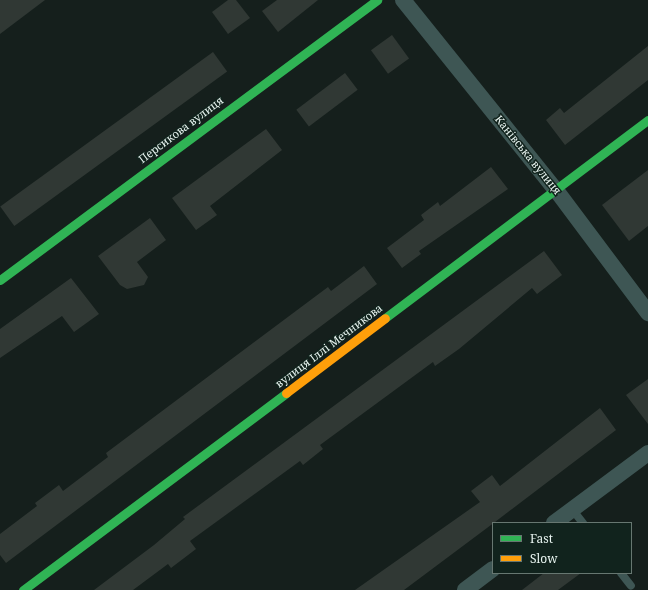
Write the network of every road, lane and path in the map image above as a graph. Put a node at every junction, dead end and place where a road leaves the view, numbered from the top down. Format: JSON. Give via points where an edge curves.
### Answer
{"nodes":[{"id":1,"x":377,"y":0,"type":"edge"},
{"id":2,"x":403,"y":0,"type":"edge"},
{"id":3,"x":648,"y":120,"type":"edge"},
{"id":4,"x":556,"y":190,"type":"junction"},
{"id":5,"x":0,"y":280,"type":"edge"},
{"id":6,"x":648,"y":313,"type":"edge"},
{"id":7,"x":648,"y":453,"type":"edge"},
{"id":8,"x":572,"y":509,"type":"junction"},
{"id":9,"x":555,"y":522,"type":"edge"},
{"id":10,"x":582,"y":522,"type":"edge"},
{"id":11,"x":492,"y":570,"type":"edge"},
{"id":12,"x":622,"y":574,"type":"edge"},
{"id":13,"x":631,"y":586,"type":"dead end"},
{"id":14,"x":470,"y":588,"type":"edge"},
{"id":15,"x":24,"y":590,"type":"edge"}],
"edges":[{"from":1,"to":5,"type":"street","name":"Персикова вулиця"},
{"from":2,"to":4,"type":"street","name":"Канівська вулиця"},
{"from":3,"to":4,"type":"street","name":"вулиця Іллі Мечникова"},
{"from":4,"to":6,"type":"street","name":"Канівська вулиця"},
{"from":4,"to":15,"type":"street","name":"вулиця Іллі Мечникова"},
{"from":7,"to":8,"type":"street"},
{"from":8,"to":9,"type":"street"},
{"from":8,"to":10,"type":"lane"},
{"from":11,"to":14,"type":"street"},
{"from":12,"to":13,"type":"lane"}]}
